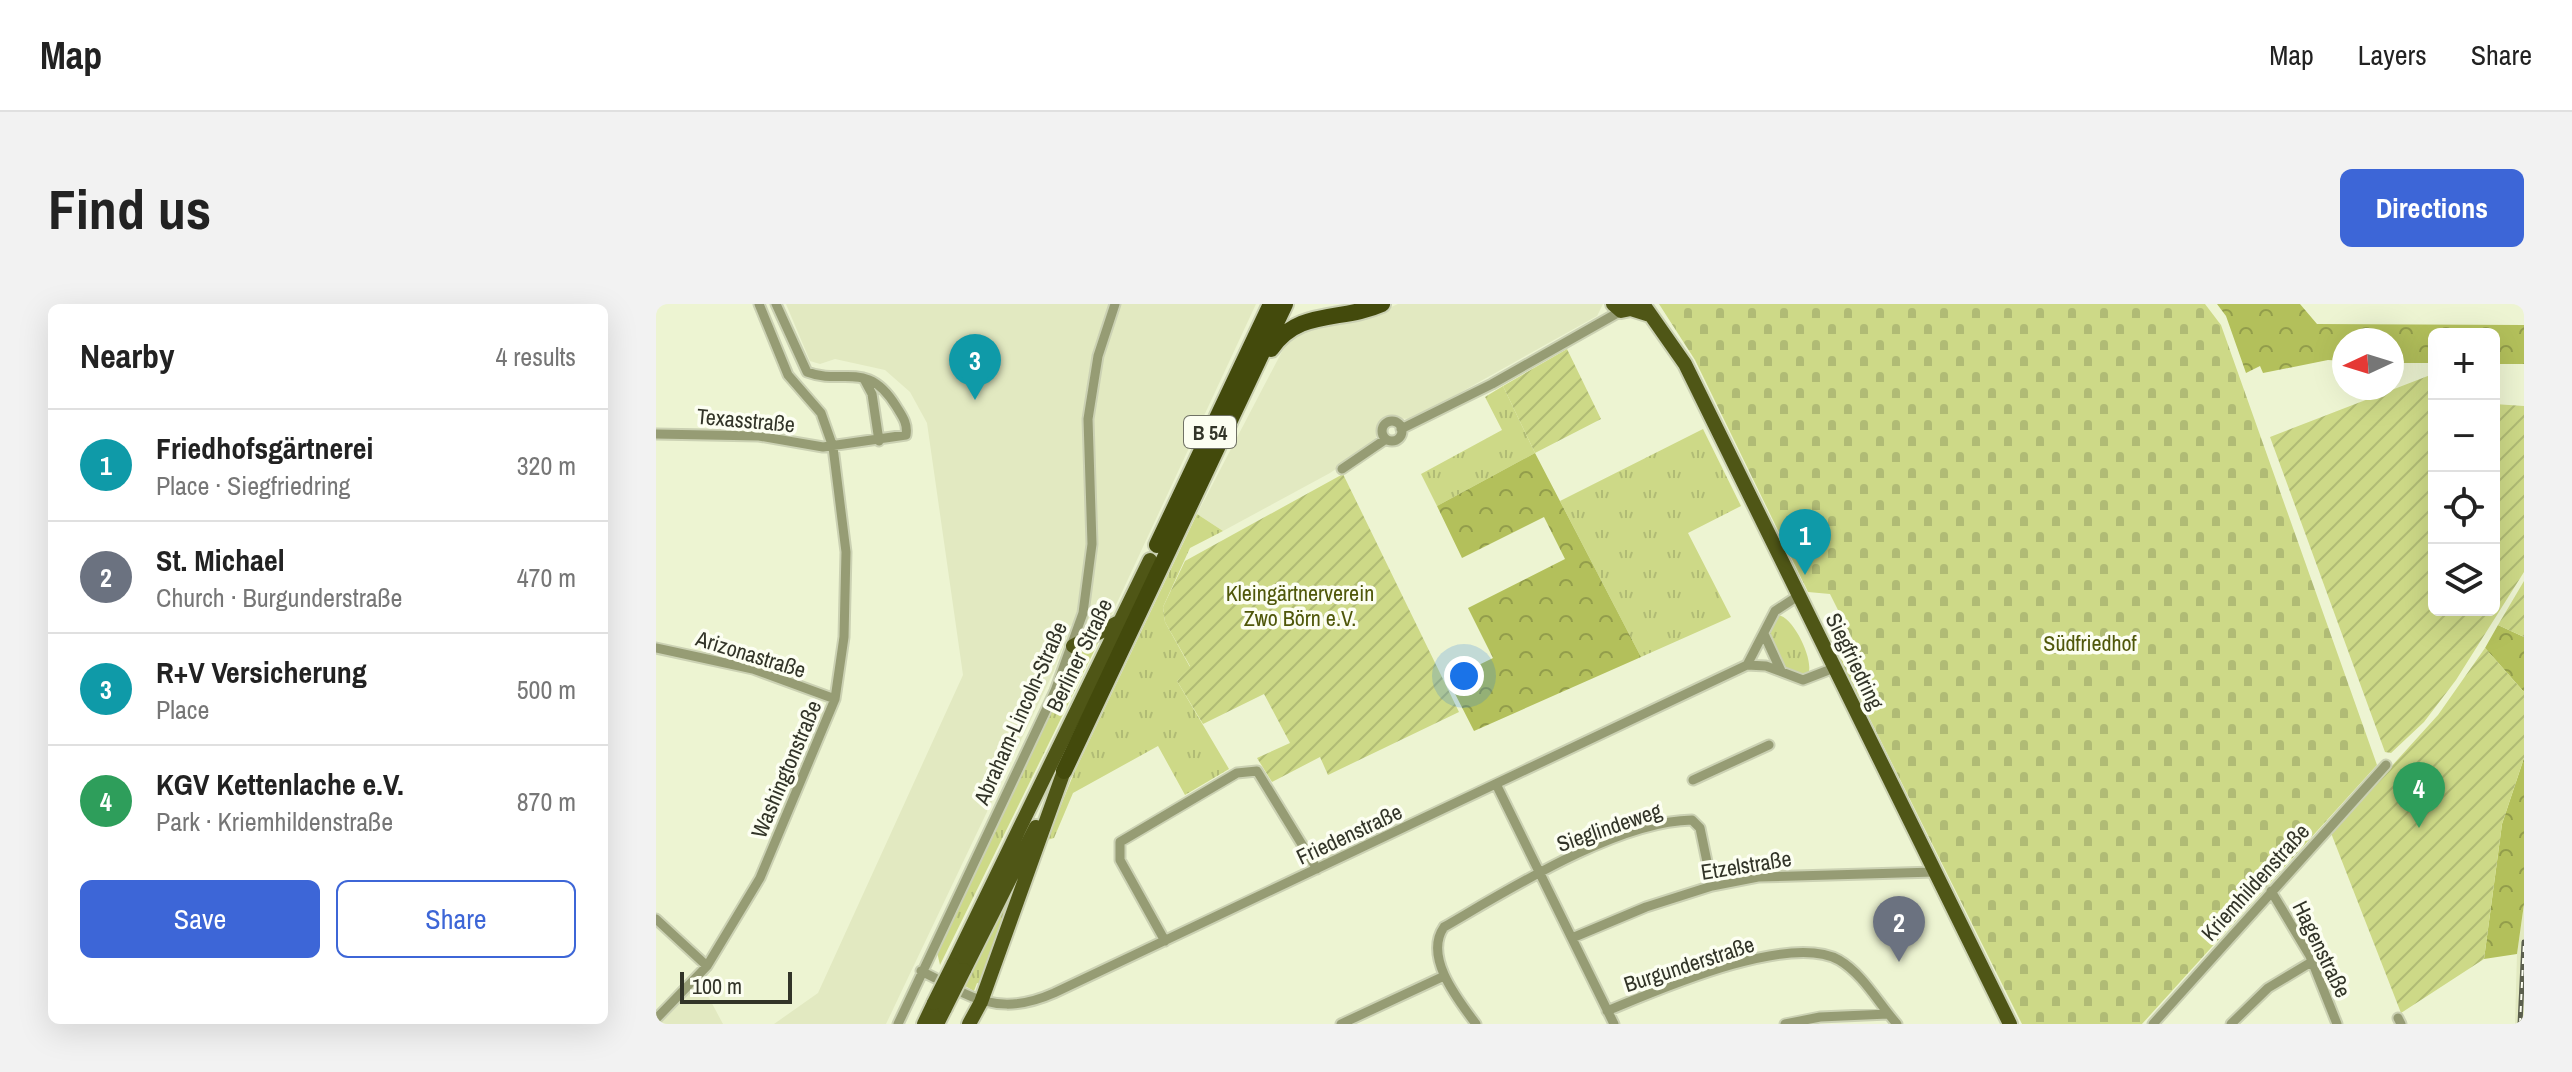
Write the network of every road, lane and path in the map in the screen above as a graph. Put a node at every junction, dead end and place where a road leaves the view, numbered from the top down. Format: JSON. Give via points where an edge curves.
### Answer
{"nodes":[{"id":1,"x":759,"y":304,"type":"edge"},
{"id":2,"x":776,"y":304,"type":"edge"},
{"id":3,"x":1115,"y":304,"type":"edge"},
{"id":4,"x":1271,"y":304,"type":"edge"},
{"id":5,"x":1285,"y":304,"type":"edge"},
{"id":6,"x":1382,"y":304,"type":"edge"},
{"id":7,"x":1626,"y":306,"type":"edge"},
{"id":8,"x":861,"y":377,"type":"junction"},
{"id":9,"x":1250,"y":380,"type":"junction"},
{"id":10,"x":1401,"y":429,"type":"junction"},
{"id":11,"x":656,"y":434,"type":"edge"},
{"id":12,"x":1386,"y":439,"type":"junction"},
{"id":13,"x":879,"y":441,"type":"junction"},
{"id":14,"x":833,"y":447,"type":"junction"},
{"id":15,"x":1342,"y":469,"type":"dead end"},
{"id":16,"x":1150,"y":560,"type":"joint"},
{"id":17,"x":1798,"y":596,"type":"junction"},
{"id":18,"x":1121,"y":621,"type":"junction"},
{"id":19,"x":1764,"y":634,"type":"junction"},
{"id":20,"x":1073,"y":646,"type":"junction"},
{"id":21,"x":656,"y":648,"type":"edge"},
{"id":22,"x":1747,"y":665,"type":"junction"},
{"id":23,"x":1834,"y":668,"type":"junction"},
{"id":24,"x":1781,"y":672,"type":"junction"},
{"id":25,"x":835,"y":699,"type":"junction"},
{"id":26,"x":1769,"y":745,"type":"dead end"},
{"id":27,"x":2386,"y":765,"type":"dead end"},
{"id":28,"x":1064,"y":771,"type":"junction"},
{"id":29,"x":1693,"y":780,"type":"dead end"},
{"id":30,"x":1496,"y":784,"type":"junction"},
{"id":31,"x":1317,"y":869,"type":"junction"},
{"id":32,"x":1539,"y":871,"type":"junction"},
{"id":33,"x":1935,"y":872,"type":"junction"},
{"id":34,"x":1712,"y":886,"type":"junction"},
{"id":35,"x":2271,"y":891,"type":"junction"},
{"id":36,"x":656,"y":919,"type":"edge"},
{"id":37,"x":1572,"y":938,"type":"junction"},
{"id":38,"x":1165,"y":941,"type":"junction"},
{"id":39,"x":2313,"y":961,"type":"junction"},
{"id":40,"x":707,"y":966,"type":"junction"},
{"id":41,"x":959,"y":968,"type":"junction"},
{"id":42,"x":921,"y":971,"type":"junction"},
{"id":43,"x":1442,"y":977,"type":"junction"},
{"id":44,"x":935,"y":978,"type":"dead end"},
{"id":45,"x":961,"y":992,"type":"dead end"},
{"id":46,"x":981,"y":1002,"type":"junction"},
{"id":47,"x":940,"y":1006,"type":"junction"},
{"id":48,"x":1607,"y":1011,"type":"junction"},
{"id":49,"x":1888,"y":1014,"type":"junction"},
{"id":50,"x":656,"y":1019,"type":"edge"},
{"id":51,"x":898,"y":1024,"type":"edge"},
{"id":52,"x":924,"y":1024,"type":"edge"},
{"id":53,"x":937,"y":1024,"type":"edge"},
{"id":54,"x":969,"y":1024,"type":"edge"},
{"id":55,"x":1341,"y":1024,"type":"edge"},
{"id":56,"x":1476,"y":1024,"type":"edge"},
{"id":57,"x":1614,"y":1024,"type":"edge"},
{"id":58,"x":1785,"y":1024,"type":"edge"},
{"id":59,"x":1897,"y":1024,"type":"edge"},
{"id":60,"x":2010,"y":1024,"type":"edge"},
{"id":61,"x":2153,"y":1024,"type":"edge"},
{"id":62,"x":2231,"y":1024,"type":"edge"},
{"id":63,"x":2337,"y":1024,"type":"edge"}],
"edges":[{"from":1,"to":14,"type":"street","name":"Washingtonstraße","via":[[788,375],[821,413]]},
{"from":2,"to":8,"type":"street","via":[[807,372]]},
{"from":3,"to":20,"type":"street","name":"Abraham-Lincoln-Straße","via":[[1090,399],[1091,567]]},
{"from":4,"to":16,"type":"highway","name":"Berliner Straße","number":"B 54"},
{"from":5,"to":9,"type":"highway","number":"B 54"},
{"from":6,"to":9,"type":"highway","via":[[1298,324],[1276,342]]},
{"from":7,"to":10,"type":"street"},
{"from":7,"to":17,"type":"main road","name":"Siegfriedring","via":[[1657,320],[1685,364]]},
{"from":8,"to":13,"type":"street","via":[[872,394]]},
{"from":8,"to":13,"type":"street","via":[[886,393],[906,423],[904,437]]},
{"from":9,"to":28,"type":"highway","name":"Berliner Straße","number":"B 54"},
{"from":10,"to":12,"type":"street","via":[[1396,440]]},
{"from":10,"to":12,"type":"street","via":[[1396,422],[1386,423]]},
{"from":11,"to":14,"type":"street","name":"Texasstraße","via":[[715,433]]},
{"from":12,"to":15,"type":"street"},
{"from":13,"to":14,"type":"street"},
{"from":14,"to":25,"type":"street","name":"Washingtonstraße","via":[[847,604]]},
{"from":16,"to":18,"type":"main road","name":"Berliner Straße","number":"B 54"},
{"from":17,"to":19,"type":"street","via":[[1775,611]]},
{"from":17,"to":23,"type":"main road","name":"Siegfriedring"},
{"from":18,"to":20,"type":"main road"},
{"from":18,"to":41,"type":"main road","name":"Berliner Straße","number":"B 54"},
{"from":19,"to":22,"type":"street"},
{"from":19,"to":24,"type":"street"},
{"from":20,"to":42,"type":"street","name":"Abraham-Lincoln-Straße"},
{"from":21,"to":25,"type":"street","name":"Arizonastraße","via":[[753,669]]},
{"from":22,"to":24,"type":"street"},
{"from":22,"to":30,"type":"street","name":"Friedenstraße"},
{"from":23,"to":24,"type":"street","via":[[1803,680]]},
{"from":23,"to":33,"type":"main road","name":"Siegfriedring"},
{"from":25,"to":40,"type":"street","name":"Washingtonstraße","via":[[760,878]]},
{"from":26,"to":29,"type":"street"},
{"from":27,"to":35,"type":"street","name":"Kriemhildenstraße"},
{"from":28,"to":41,"type":"main road","name":"Berliner Straße","number":"B 54"},
{"from":28,"to":46,"type":"main road"},
{"from":30,"to":31,"type":"street","name":"Friedenstraße"},
{"from":30,"to":32,"type":"street"},
{"from":31,"to":38,"type":"street","name":"Friedenstraße"},
{"from":31,"to":38,"type":"street","via":[[1257,771],[1237,773],[1120,842],[1120,860]]},
{"from":32,"to":34,"type":"street","name":"Sieglindeweg","via":[[1618,838],[1692,820],[1700,828]]},
{"from":32,"to":37,"type":"street"},
{"from":32,"to":43,"type":"street","name":"Sieglindeweg","via":[[1442,930]]},
{"from":33,"to":34,"type":"street","name":"Etzelstraße","via":[[1758,877]]},
{"from":33,"to":60,"type":"main road","name":"Siegfriedring"},
{"from":34,"to":37,"type":"street","name":"Etzelstraße"},
{"from":35,"to":39,"type":"street","name":"Hagenstraße"},
{"from":35,"to":61,"type":"street","name":"Kriemhildenstraße"},
{"from":36,"to":40,"type":"street"},
{"from":37,"to":48,"type":"street"},
{"from":38,"to":46,"type":"street","name":"Friedenstraße","via":[[1030,1003]]},
{"from":39,"to":62,"type":"street","via":[[2268,988]]},
{"from":39,"to":63,"type":"street","name":"Hagenstraße"},
{"from":40,"to":50,"type":"street","name":"Washingtonstraße"},
{"from":41,"to":47,"type":"main road","name":"Berliner Straße","number":"B 54","bridge":true},
{"from":42,"to":44,"type":"street"},
{"from":42,"to":51,"type":"street","name":"Abraham-Lincoln-Straße"},
{"from":43,"to":55,"type":"street"},
{"from":43,"to":56,"type":"street"},
{"from":45,"to":46,"type":"street","name":"Friedenstraße"},
{"from":46,"to":54,"type":"main road"},
{"from":47,"to":52,"type":"main road","name":"Berliner Straße","number":"B 54"},
{"from":47,"to":53,"type":"main road","name":"Berliner Straße","number":"B 54"},
{"from":48,"to":49,"type":"street","name":"Burgunderstraße","via":[[1735,963],[1805,952],[1848,965]]},
{"from":48,"to":57,"type":"street"},
{"from":49,"to":58,"type":"street"},
{"from":49,"to":59,"type":"street","name":"Burgunderstraße"}]}
